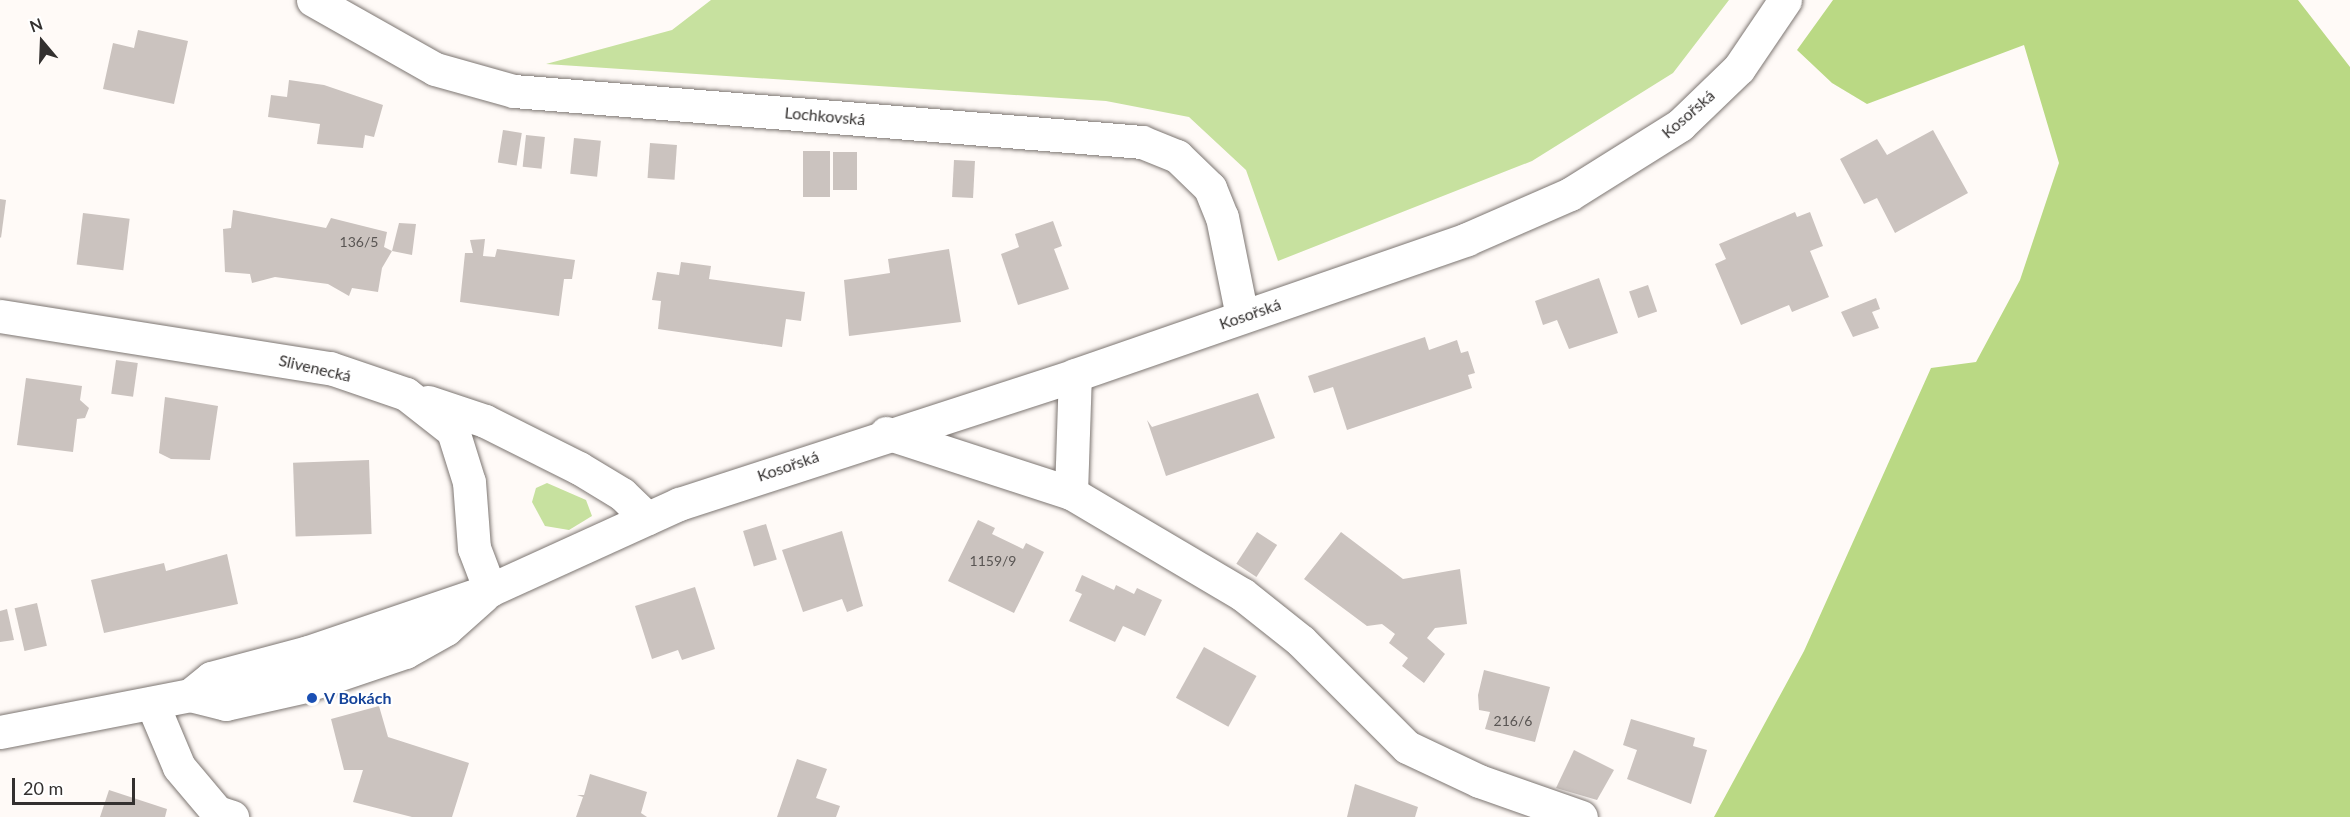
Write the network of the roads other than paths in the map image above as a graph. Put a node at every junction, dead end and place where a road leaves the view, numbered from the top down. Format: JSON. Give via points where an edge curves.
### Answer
{"nodes":[{"id":1,"x":313,"y":0,"type":"edge"},
{"id":2,"x":1785,"y":0,"type":"edge"},
{"id":3,"x":0,"y":316,"type":"edge"},
{"id":4,"x":1242,"y":316,"type":"junction"},
{"id":5,"x":1075,"y":375,"type":"junction"},
{"id":6,"x":406,"y":394,"type":"junction"},
{"id":7,"x":886,"y":433,"type":"junction"},
{"id":8,"x":1071,"y":492,"type":"junction"},
{"id":9,"x":647,"y":518,"type":"junction"},
{"id":10,"x":490,"y":590,"type":"junction"},
{"id":11,"x":152,"y":703,"type":"junction"},
{"id":12,"x":0,"y":732,"type":"edge"},
{"id":13,"x":232,"y":817,"type":"edge"},
{"id":14,"x":1581,"y":817,"type":"edge"}],
"edges":[{"from":1,"to":4,"type":"street","name":"Lochkovská","via":[[435,69],[514,91],[1142,142],[1177,156],[1210,188],[1222,217]]},
{"from":2,"to":4,"type":"street","name":"Kosořská","via":[[1739,68],[1680,125],[1580,188],[1467,239]]},
{"from":3,"to":6,"type":"street","name":"Slivenecká","via":[[330,368]]},
{"from":4,"to":5,"type":"street","name":"Kosořská"},
{"from":5,"to":7,"type":"street","name":"Kosořská"},
{"from":5,"to":8,"type":"street"},
{"from":6,"to":9,"type":"street","via":[[485,421],[579,468],[622,494]]},
{"from":6,"to":10,"type":"street","name":"Slivenecká","via":[[453,431],[470,482],[474,548]]},
{"from":7,"to":8,"type":"street"},
{"from":7,"to":9,"type":"street","name":"Kosořská"},
{"from":8,"to":14,"type":"street","via":[[1242,594],[1301,641],[1407,747],[1479,781]]},
{"from":9,"to":10,"type":"street","name":"Kosořská"},
{"from":10,"to":11,"type":"street","via":[[308,652],[211,678],[190,695]]},
{"from":11,"to":12,"type":"street"},
{"from":11,"to":13,"type":"street","via":[[179,766],[217,812]]}]}
